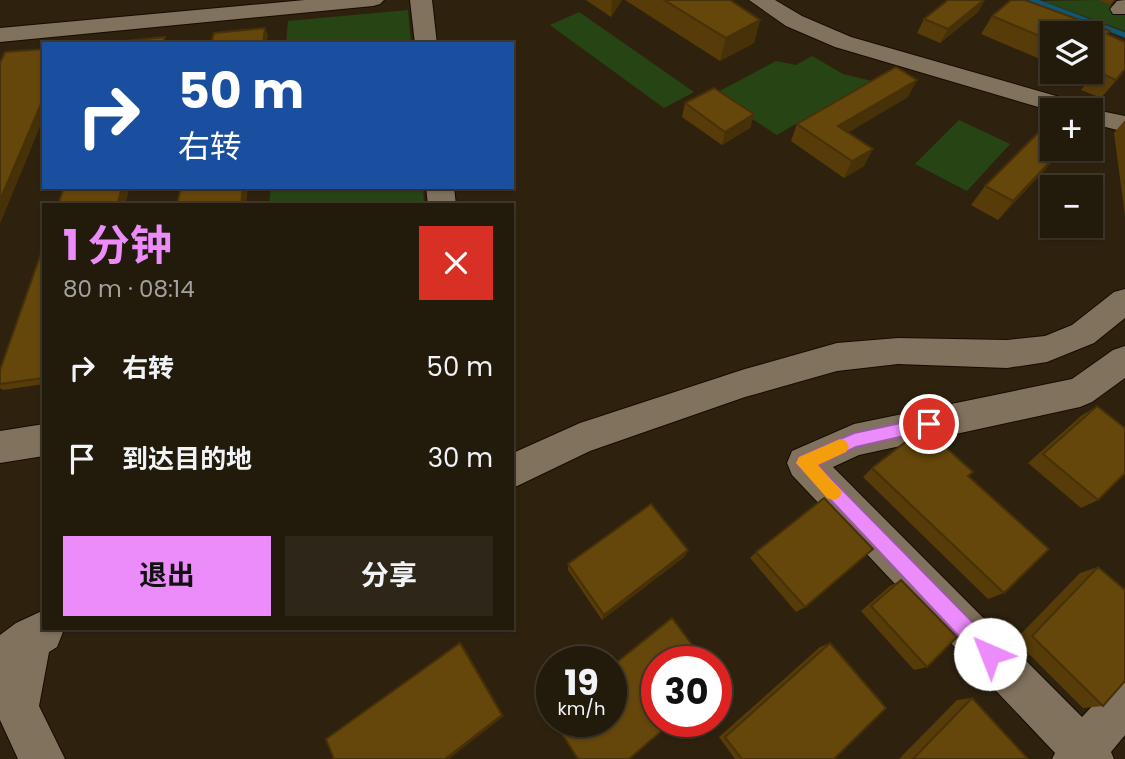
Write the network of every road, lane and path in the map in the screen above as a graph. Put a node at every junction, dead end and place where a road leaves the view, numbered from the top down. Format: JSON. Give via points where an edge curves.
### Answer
{"nodes":[{"id":1,"x":373,"y":0,"type":"edge"},
{"id":2,"x":421,"y":0,"type":"edge"},
{"id":3,"x":760,"y":0,"type":"edge"},
{"id":4,"x":0,"y":35,"type":"edge"},
{"id":5,"x":426,"y":42,"type":"edge"},
{"id":6,"x":1040,"y":100,"type":"edge"},
{"id":7,"x":1103,"y":118,"type":"edge"},
{"id":8,"x":1125,"y":124,"type":"edge"},
{"id":9,"x":1125,"y":301,"type":"edge"},
{"id":10,"x":1125,"y":360,"type":"edge"},
{"id":11,"x":42,"y":440,"type":"edge"},
{"id":12,"x":0,"y":447,"type":"edge"},
{"id":13,"x":514,"y":471,"type":"edge"},
{"id":14,"x":26,"y":642,"type":"edge"},
{"id":15,"x":1125,"y":702,"type":"edge"},
{"id":16,"x":8,"y":715,"type":"edge"},
{"id":17,"x":1083,"y":756,"type":"edge"},
{"id":18,"x":42,"y":759,"type":"edge"}],
"edges":[{"from":1,"to":4,"type":"street"},
{"from":2,"to":5,"type":"street"},
{"from":3,"to":6,"type":"street","via":[[794,21],[844,42]]},
{"from":7,"to":8,"type":"street"},
{"from":9,"to":13,"type":"street","via":[[1083,334],[1047,349],[1007,354],[898,351],[837,357],[580,439]]},
{"from":10,"to":17,"type":"street","via":[[1080,392],[854,440],[805,463]]},
{"from":11,"to":12,"type":"street"},
{"from":14,"to":16,"type":"street"},
{"from":15,"to":17,"type":"street"},
{"from":16,"to":18,"type":"street"}]}
